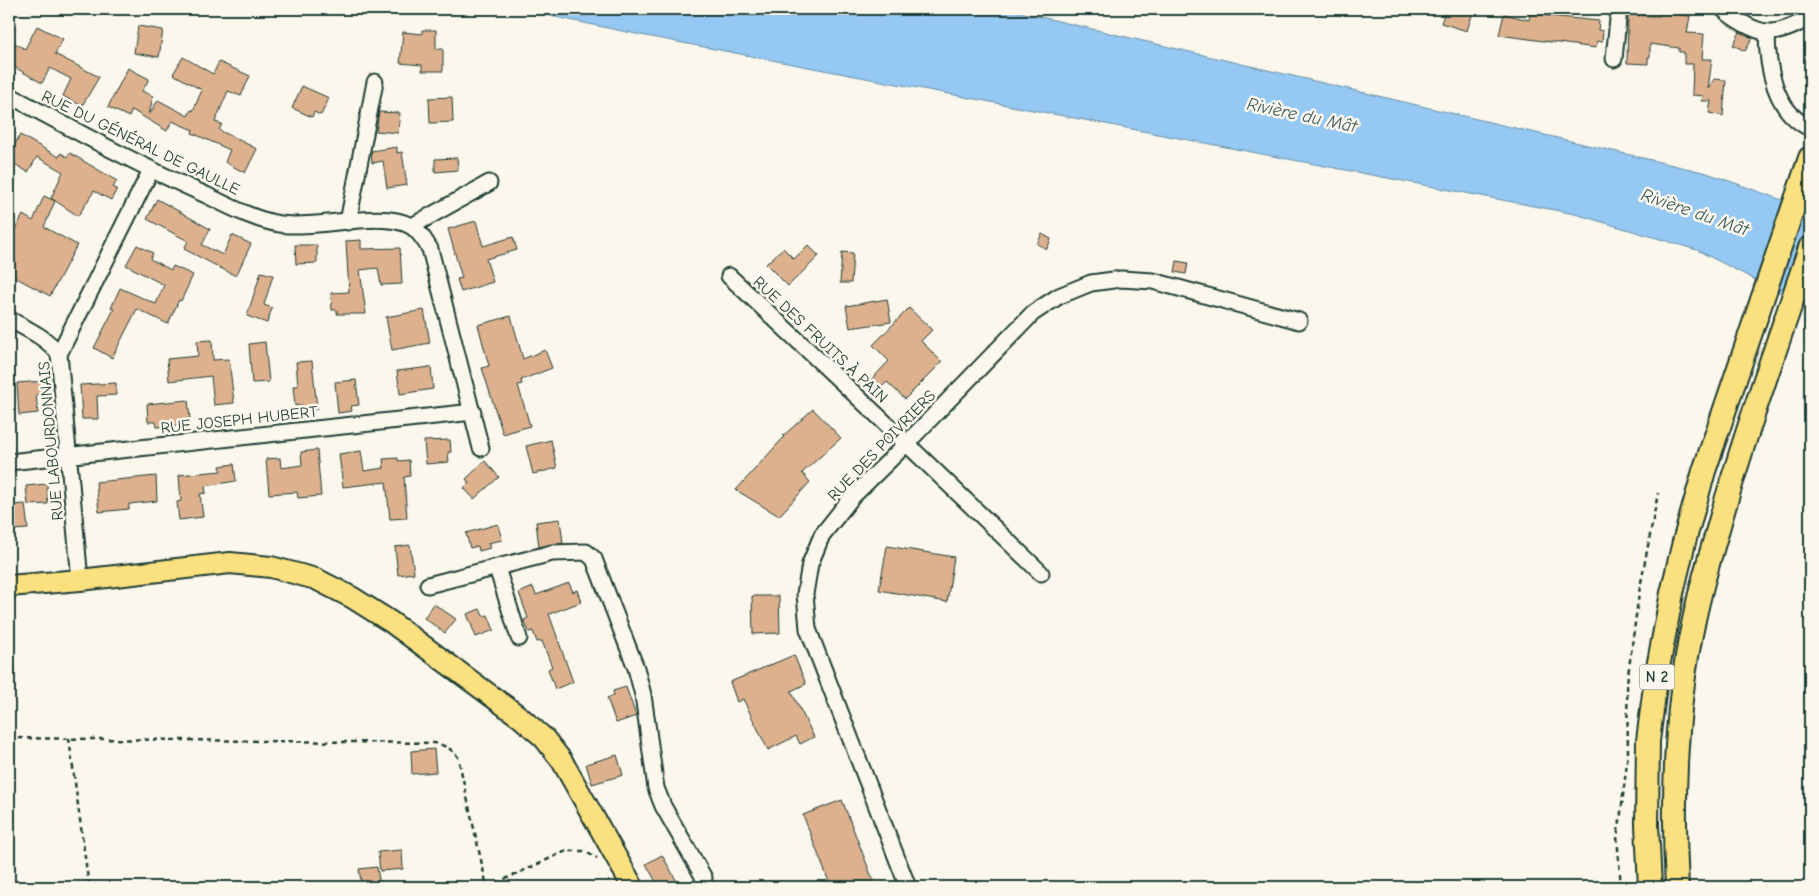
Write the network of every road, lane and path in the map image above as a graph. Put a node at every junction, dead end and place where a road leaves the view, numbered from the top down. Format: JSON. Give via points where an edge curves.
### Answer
{"nodes":[{"id":1,"x":1619,"y":9,"type":"edge"},
{"id":2,"x":1723,"y":9,"type":"edge"},
{"id":3,"x":1810,"y":16,"type":"edge"},
{"id":4,"x":1767,"y":32,"type":"junction"},
{"id":5,"x":1614,"y":59,"type":"dead end"},
{"id":6,"x":375,"y":82,"type":"dead end"},
{"id":7,"x":9,"y":95,"type":"edge"},
{"id":8,"x":1810,"y":128,"type":"edge"},
{"id":9,"x":1810,"y":158,"type":"edge"},
{"id":10,"x":151,"y":170,"type":"junction"},
{"id":11,"x":489,"y":183,"type":"dead end"},
{"id":12,"x":348,"y":222,"type":"junction"},
{"id":13,"x":412,"y":226,"type":"junction"},
{"id":14,"x":1810,"y":248,"type":"edge"},
{"id":15,"x":729,"y":276,"type":"dead end"},
{"id":16,"x":9,"y":319,"type":"edge"},
{"id":17,"x":1299,"y":321,"type":"dead end"},
{"id":18,"x":60,"y":354,"type":"junction"},
{"id":19,"x":473,"y":412,"type":"junction"},
{"id":20,"x":907,"y":444,"type":"junction"},
{"id":21,"x":481,"y":448,"type":"dead end"},
{"id":22,"x":67,"y":455,"type":"junction"},
{"id":23,"x":9,"y":462,"type":"edge"},
{"id":24,"x":1658,"y":493,"type":"dead end"},
{"id":25,"x":497,"y":568,"type":"junction"},
{"id":26,"x":1041,"y":573,"type":"dead end"},
{"id":27,"x":80,"y":580,"type":"junction"},
{"id":28,"x":428,"y":585,"type":"dead end"},
{"id":29,"x":9,"y":586,"type":"edge"},
{"id":30,"x":519,"y":638,"type":"dead end"},
{"id":31,"x":9,"y":738,"type":"edge"},
{"id":32,"x":69,"y":738,"type":"junction"},
{"id":33,"x":600,"y":861,"type":"dead end"},
{"id":34,"x":89,"y":887,"type":"edge"},
{"id":35,"x":488,"y":887,"type":"edge"},
{"id":36,"x":633,"y":887,"type":"edge"},
{"id":37,"x":702,"y":887,"type":"edge"},
{"id":38,"x":908,"y":887,"type":"edge"},
{"id":39,"x":1621,"y":887,"type":"edge"},
{"id":40,"x":1650,"y":887,"type":"edge"},
{"id":41,"x":1677,"y":887,"type":"edge"}],
"edges":[{"from":1,"to":5,"type":"street"},
{"from":2,"to":4,"type":"street","via":[[1745,25]]},
{"from":3,"to":4,"type":"street","via":[[1789,28]]},
{"from":4,"to":8,"type":"street","via":[[1767,56],[1777,91],[1784,106],[1800,123]]},
{"from":6,"to":12,"type":"street"},
{"from":7,"to":10,"type":"street","name":"RUE DU GÉNÉRAL DE GAULLE"},
{"from":9,"to":40,"type":"highway","number":"N 2","via":[[1704,471],[1672,593],[1650,718],[1647,779]]},
{"from":10,"to":12,"type":"street","name":"RUE DU GÉNÉRAL DE GAULLE","via":[[260,219],[299,226]]},
{"from":10,"to":18,"type":"street","name":"RUE LABOURDONNAIS"},
{"from":11,"to":13,"type":"street"},
{"from":12,"to":13,"type":"street","name":"RUE DU GÉNÉRAL DE GAULLE","via":[[383,219]]},
{"from":13,"to":19,"type":"street","via":[[430,249]]},
{"from":14,"to":41,"type":"highway","number":"N 2","via":[[1733,473],[1700,593],[1680,710],[1674,842]]},
{"from":15,"to":20,"type":"street","name":"RUE DES FRUITS À PAIN"},
{"from":16,"to":18,"type":"street","via":[[42,337]]},
{"from":17,"to":20,"type":"street","name":"RUE DES POIVRIERS","via":[[1153,281],[1121,279],[1091,283],[1059,296],[1033,313]]},
{"from":18,"to":22,"type":"street","name":"RUE LABOURDONNAIS"},
{"from":19,"to":21,"type":"street"},
{"from":19,"to":22,"type":"street","name":"RUE JOSEPH HUBERT"},
{"from":20,"to":26,"type":"street","name":"RUE DES FRUITS À PAIN"},
{"from":20,"to":38,"type":"street","name":"RUE DES POIVRIERS","via":[[852,497],[822,535],[810,564],[805,594],[808,629]]},
{"from":22,"to":23,"type":"street","name":"RUE JOSEPH HUBERT"},
{"from":22,"to":27,"type":"street","name":"RUE LABOURDONNAIS"},
{"from":24,"to":39,"type":"path","via":[[1639,593],[1627,683],[1628,753],[1617,836]]},
{"from":25,"to":28,"type":"street"},
{"from":25,"to":30,"type":"street"},
{"from":25,"to":37,"type":"street","via":[[552,553],[586,552],[594,559],[636,668],[656,788],[704,878]]},
{"from":27,"to":29,"type":"main road"},
{"from":27,"to":36,"type":"main road","via":[[230,563],[271,567],[316,580],[353,598],[475,683],[544,738],[562,761]]},
{"from":31,"to":32,"type":"path"},
{"from":32,"to":34,"type":"path"},
{"from":32,"to":35,"type":"path","via":[[434,743],[448,747],[458,757]]},
{"from":33,"to":35,"type":"path","via":[[584,851],[566,851]]}]}
